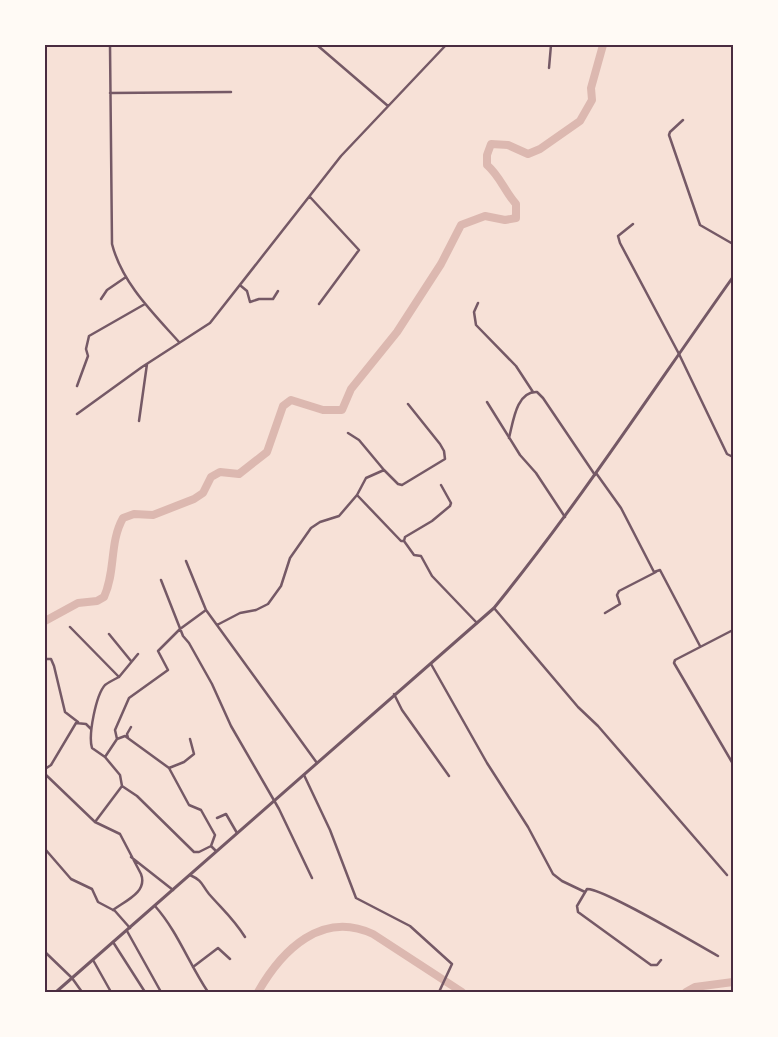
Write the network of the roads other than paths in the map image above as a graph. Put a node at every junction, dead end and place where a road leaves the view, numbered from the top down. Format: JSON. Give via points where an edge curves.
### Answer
{"nodes":[{"id":1,"x":110,"y":45,"type":"edge"},
{"id":2,"x":317,"y":45,"type":"edge"},
{"id":3,"x":446,"y":45,"type":"edge"},
{"id":4,"x":552,"y":45,"type":"edge"},
{"id":5,"x":549,"y":68,"type":"dead end"},
{"id":6,"x":109,"y":92,"type":"junction"},
{"id":7,"x":231,"y":92,"type":"dead end"},
{"id":8,"x":388,"y":106,"type":"junction"},
{"id":9,"x":683,"y":120,"type":"dead end"},
{"id":10,"x":310,"y":197,"type":"junction"},
{"id":11,"x":634,"y":224,"type":"dead end"},
{"id":12,"x":733,"y":244,"type":"edge"},
{"id":13,"x":126,"y":277,"type":"junction"},
{"id":14,"x":733,"y":277,"type":"edge"},
{"id":15,"x":241,"y":286,"type":"junction"},
{"id":16,"x":278,"y":291,"type":"dead end"},
{"id":17,"x":101,"y":299,"type":"dead end"},
{"id":18,"x":478,"y":303,"type":"dead end"},
{"id":19,"x":145,"y":304,"type":"junction"},
{"id":20,"x":319,"y":304,"type":"dead end"},
{"id":21,"x":179,"y":342,"type":"junction"},
{"id":22,"x":679,"y":354,"type":"junction"},
{"id":23,"x":147,"y":364,"type":"junction"},
{"id":24,"x":77,"y":386,"type":"dead end"},
{"id":25,"x":533,"y":392,"type":"junction"},
{"id":26,"x":487,"y":402,"type":"dead end"},
{"id":27,"x":408,"y":404,"type":"dead end"},
{"id":28,"x":77,"y":414,"type":"dead end"},
{"id":29,"x":139,"y":421,"type":"dead end"},
{"id":30,"x":348,"y":433,"type":"dead end"},
{"id":31,"x":509,"y":438,"type":"junction"},
{"id":32,"x":733,"y":457,"type":"edge"},
{"id":33,"x":384,"y":470,"type":"junction"},
{"id":34,"x":596,"y":474,"type":"junction"},
{"id":35,"x":441,"y":485,"type":"dead end"},
{"id":36,"x":357,"y":495,"type":"junction"},
{"id":37,"x":565,"y":516,"type":"junction"},
{"id":38,"x":404,"y":541,"type":"junction"},
{"id":39,"x":186,"y":560,"type":"dead end"},
{"id":40,"x":660,"y":570,"type":"junction"},
{"id":41,"x":161,"y":580,"type":"dead end"},
{"id":42,"x":494,"y":608,"type":"junction"},
{"id":43,"x":206,"y":610,"type":"junction"},
{"id":44,"x":604,"y":613,"type":"dead end"},
{"id":45,"x":478,"y":622,"type":"junction"},
{"id":46,"x":217,"y":625,"type":"junction"},
{"id":47,"x":70,"y":627,"type":"dead end"},
{"id":48,"x":180,"y":629,"type":"junction"},
{"id":49,"x":733,"y":630,"type":"edge"},
{"id":50,"x":109,"y":634,"type":"dead end"},
{"id":51,"x":700,"y":646,"type":"junction"},
{"id":52,"x":138,"y":654,"type":"dead end"},
{"id":53,"x":45,"y":659,"type":"edge"},
{"id":54,"x":131,"y":661,"type":"junction"},
{"id":55,"x":431,"y":664,"type":"junction"},
{"id":56,"x":119,"y":677,"type":"junction"},
{"id":57,"x":394,"y":694,"type":"junction"},
{"id":58,"x":78,"y":722,"type":"junction"},
{"id":59,"x":131,"y":726,"type":"dead end"},
{"id":60,"x":91,"y":729,"type":"junction"},
{"id":61,"x":117,"y":739,"type":"junction"},
{"id":62,"x":190,"y":739,"type":"dead end"},
{"id":63,"x":135,"y":743,"type":"junction"},
{"id":64,"x":105,"y":757,"type":"junction"},
{"id":65,"x":318,"y":763,"type":"junction"},
{"id":66,"x":733,"y":764,"type":"edge"},
{"id":67,"x":170,"y":768,"type":"junction"},
{"id":68,"x":45,"y":769,"type":"edge"},
{"id":69,"x":45,"y":774,"type":"edge"},
{"id":70,"x":304,"y":775,"type":"junction"},
{"id":71,"x":449,"y":776,"type":"dead end"},
{"id":72,"x":122,"y":786,"type":"junction"},
{"id":73,"x":274,"y":801,"type":"junction"},
{"id":74,"x":217,"y":818,"type":"dead end"},
{"id":75,"x":95,"y":822,"type":"junction"},
{"id":76,"x":237,"y":833,"type":"junction"},
{"id":77,"x":211,"y":846,"type":"junction"},
{"id":78,"x":45,"y":849,"type":"edge"},
{"id":79,"x":216,"y":851,"type":"junction"},
{"id":80,"x":130,"y":856,"type":"junction"},
{"id":81,"x":190,"y":875,"type":"junction"},
{"id":82,"x":728,"y":875,"type":"dead end"},
{"id":83,"x":312,"y":878,"type":"dead end"},
{"id":84,"x":173,"y":890,"type":"junction"},
{"id":85,"x":585,"y":892,"type":"junction"},
{"id":86,"x":155,"y":906,"type":"junction"},
{"id":87,"x":113,"y":910,"type":"junction"},
{"id":88,"x":128,"y":930,"type":"junction"},
{"id":89,"x":245,"y":937,"type":"dead end"},
{"id":90,"x":113,"y":942,"type":"junction"},
{"id":91,"x":45,"y":952,"type":"edge"},
{"id":92,"x":718,"y":956,"type":"dead end"},
{"id":93,"x":230,"y":958,"type":"dead end"},
{"id":94,"x":93,"y":960,"type":"junction"},
{"id":95,"x":661,"y":960,"type":"dead end"},
{"id":96,"x":193,"y":967,"type":"junction"},
{"id":97,"x":72,"y":978,"type":"junction"},
{"id":98,"x":56,"y":992,"type":"edge"},
{"id":99,"x":82,"y":992,"type":"edge"},
{"id":100,"x":111,"y":992,"type":"edge"},
{"id":101,"x":145,"y":992,"type":"edge"},
{"id":102,"x":161,"y":992,"type":"edge"},
{"id":103,"x":208,"y":992,"type":"edge"},
{"id":104,"x":439,"y":992,"type":"edge"}],
"edges":[{"from":1,"to":6,"type":"street"},
{"from":2,"to":8,"type":"street"},
{"from":3,"to":8,"type":"street"},
{"from":4,"to":5,"type":"street"},
{"from":6,"to":7,"type":"street"},
{"from":6,"to":13,"type":"street","via":[[110,231],[115,255]]},
{"from":8,"to":10,"type":"street","via":[[341,156]]},
{"from":9,"to":12,"type":"street","via":[[669,135],[700,225]]},
{"from":10,"to":15,"type":"street"},
{"from":10,"to":20,"type":"street","via":[[359,250]]},
{"from":11,"to":22,"type":"street","via":[[618,239]]},
{"from":13,"to":17,"type":"street","via":[[107,290]]},
{"from":13,"to":19,"type":"street"},
{"from":14,"to":22,"type":"street"},
{"from":15,"to":16,"type":"street","via":[[247,291],[250,302],[259,298],[273,299]]},
{"from":15,"to":21,"type":"street","via":[[210,323]]},
{"from":18,"to":25,"type":"street","via":[[473,316],[476,325],[516,366]]},
{"from":19,"to":21,"type":"street"},
{"from":19,"to":24,"type":"street","via":[[89,336],[88,356]]},
{"from":21,"to":23,"type":"street"},
{"from":22,"to":32,"type":"street","via":[[727,454]]},
{"from":22,"to":34,"type":"street"},
{"from":23,"to":28,"type":"street"},
{"from":23,"to":29,"type":"street"},
{"from":25,"to":31,"type":"street","via":[[520,402]]},
{"from":25,"to":34,"type":"street","via":[[541,394]]},
{"from":26,"to":31,"type":"street"},
{"from":27,"to":33,"type":"street","via":[[444,450],[445,459],[402,485]]},
{"from":30,"to":33,"type":"street","via":[[359,440]]},
{"from":31,"to":37,"type":"street"},
{"from":33,"to":36,"type":"street","via":[[366,478]]},
{"from":34,"to":37,"type":"street"},
{"from":34,"to":40,"type":"street","via":[[621,508],[654,572]]},
{"from":35,"to":38,"type":"street","via":[[450,506],[405,537]]},
{"from":36,"to":38,"type":"street"},
{"from":36,"to":46,"type":"street","via":[[339,516],[311,528],[290,558],[281,586],[268,604]]},
{"from":37,"to":42,"type":"street"},
{"from":38,"to":45,"type":"street","via":[[414,555],[421,556],[432,576]]},
{"from":39,"to":43,"type":"street"},
{"from":40,"to":44,"type":"street","via":[[619,591],[618,605]]},
{"from":40,"to":51,"type":"street"},
{"from":41,"to":48,"type":"street"},
{"from":42,"to":45,"type":"street"},
{"from":42,"to":82,"type":"street"},
{"from":43,"to":46,"type":"street"},
{"from":43,"to":48,"type":"street"},
{"from":45,"to":55,"type":"street"},
{"from":46,"to":65,"type":"street"},
{"from":47,"to":56,"type":"street"},
{"from":48,"to":61,"type":"street","via":[[158,651],[168,670],[129,698],[115,730]]},
{"from":48,"to":73,"type":"street"},
{"from":49,"to":51,"type":"street"},
{"from":50,"to":54,"type":"street"},
{"from":51,"to":66,"type":"street","via":[[674,663]]},
{"from":52,"to":54,"type":"street"},
{"from":53,"to":58,"type":"street","via":[[51,659],[54,666],[65,712]]},
{"from":54,"to":56,"type":"street"},
{"from":55,"to":57,"type":"street"},
{"from":55,"to":85,"type":"street","via":[[553,874]]},
{"from":56,"to":60,"type":"street","via":[[100,693]]},
{"from":57,"to":65,"type":"street"},
{"from":57,"to":71,"type":"street"},
{"from":58,"to":60,"type":"street"},
{"from":58,"to":68,"type":"street"},
{"from":59,"to":63,"type":"street","via":[[127,737]]},
{"from":60,"to":64,"type":"street","via":[[92,748]]},
{"from":61,"to":63,"type":"street","via":[[125,736]]},
{"from":61,"to":64,"type":"street"},
{"from":62,"to":67,"type":"street","via":[[194,754]]},
{"from":63,"to":67,"type":"street"},
{"from":64,"to":72,"type":"street","via":[[120,775]]},
{"from":65,"to":70,"type":"street"},
{"from":67,"to":77,"type":"street","via":[[189,805],[201,810],[215,835]]},
{"from":69,"to":75,"type":"street"},
{"from":70,"to":73,"type":"street"},
{"from":70,"to":104,"type":"street","via":[[330,830],[356,898],[410,926],[452,964]]},
{"from":72,"to":75,"type":"street"},
{"from":72,"to":77,"type":"street","via":[[137,796],[194,852]]},
{"from":73,"to":76,"type":"street"},
{"from":73,"to":83,"type":"street"},
{"from":74,"to":76,"type":"street","via":[[226,814]]},
{"from":75,"to":80,"type":"street","via":[[120,834]]},
{"from":76,"to":79,"type":"street"},
{"from":77,"to":79,"type":"street"},
{"from":78,"to":87,"type":"street","via":[[71,878],[92,889],[98,902]]},
{"from":79,"to":81,"type":"street"},
{"from":80,"to":84,"type":"street"},
{"from":80,"to":87,"type":"street","via":[[143,884],[137,893]]},
{"from":81,"to":84,"type":"street"},
{"from":81,"to":89,"type":"street","via":[[202,881]]},
{"from":84,"to":86,"type":"street"},
{"from":85,"to":92,"type":"street","via":[[593,889],[614,899]]},
{"from":85,"to":95,"type":"street","via":[[577,906],[578,912],[651,965],[657,965]]},
{"from":86,"to":88,"type":"street"},
{"from":86,"to":96,"type":"street","via":[[170,924]]},
{"from":87,"to":88,"type":"street"},
{"from":88,"to":90,"type":"street"},
{"from":88,"to":102,"type":"street"},
{"from":90,"to":94,"type":"street"},
{"from":90,"to":101,"type":"street"},
{"from":91,"to":97,"type":"street"},
{"from":93,"to":96,"type":"street","via":[[218,948]]},
{"from":94,"to":97,"type":"street"},
{"from":94,"to":100,"type":"street"},
{"from":96,"to":103,"type":"street"},
{"from":97,"to":98,"type":"street"},
{"from":97,"to":99,"type":"street"}]}
